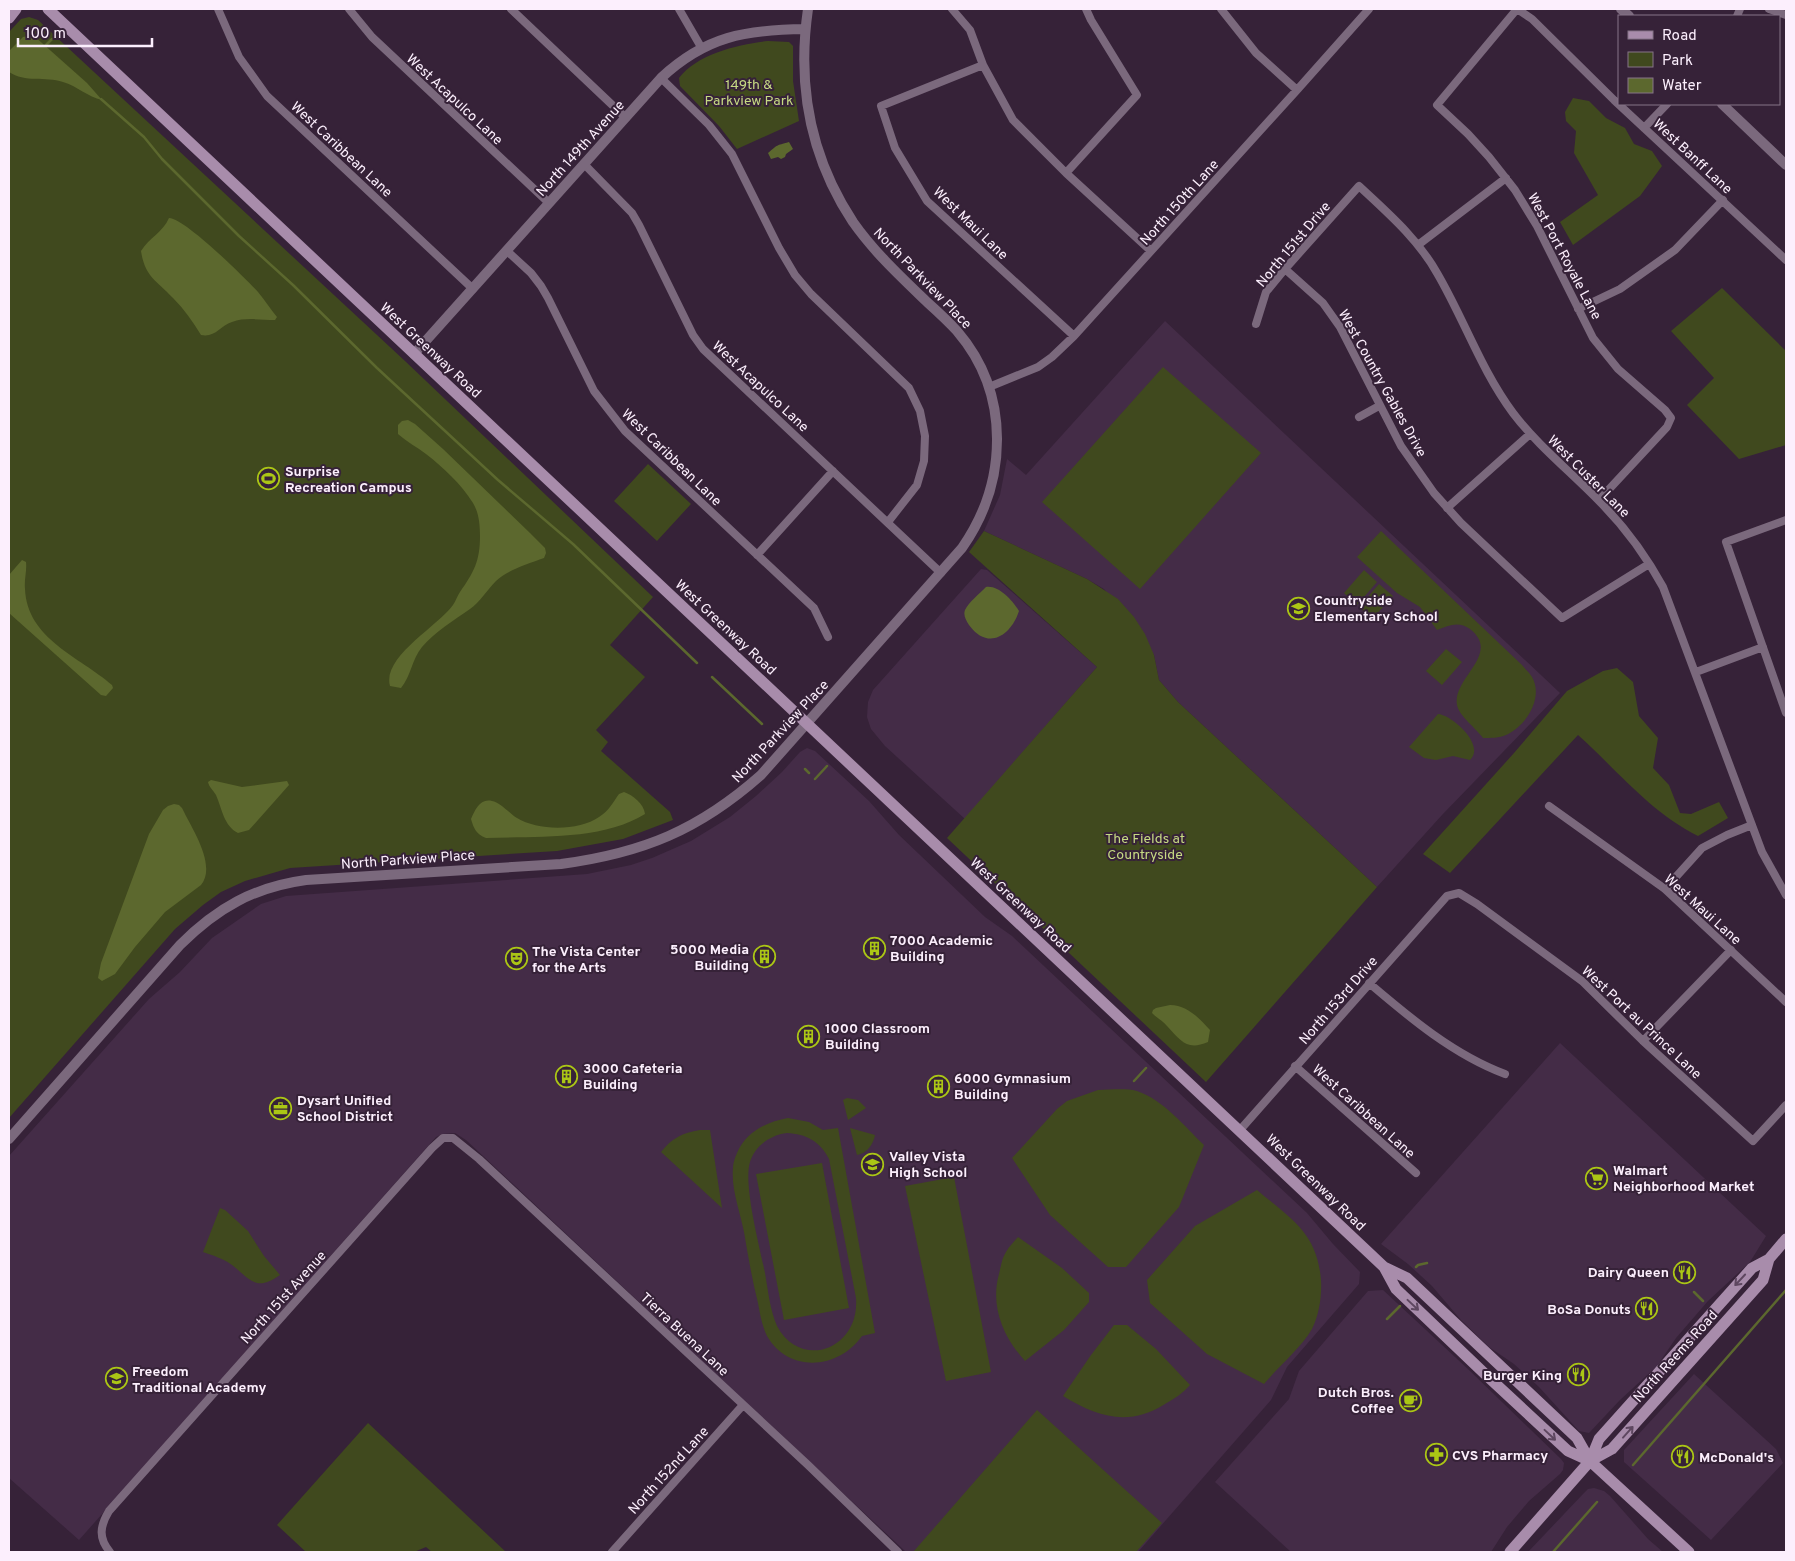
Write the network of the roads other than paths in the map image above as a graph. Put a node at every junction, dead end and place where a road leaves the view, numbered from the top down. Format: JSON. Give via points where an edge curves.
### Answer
{"nodes":[{"id":1,"x":16,"y":9,"type":"edge"},
{"id":2,"x":48,"y":9,"type":"edge"},
{"id":3,"x":218,"y":9,"type":"edge"},
{"id":4,"x":349,"y":9,"type":"edge"},
{"id":5,"x":512,"y":9,"type":"edge"},
{"id":6,"x":679,"y":9,"type":"edge"},
{"id":7,"x":808,"y":9,"type":"edge"},
{"id":8,"x":952,"y":9,"type":"edge"},
{"id":9,"x":1086,"y":9,"type":"edge"},
{"id":10,"x":1221,"y":9,"type":"edge"},
{"id":11,"x":1369,"y":9,"type":"edge"},
{"id":12,"x":1517,"y":9,"type":"edge"},
{"id":13,"x":1770,"y":9,"type":"edge"},
{"id":14,"x":1786,"y":15,"type":"edge"},
{"id":15,"x":9,"y":18,"type":"edge"},
{"id":16,"x":805,"y":29,"type":"junction"},
{"id":17,"x":701,"y":48,"type":"junction"},
{"id":18,"x":983,"y":66,"type":"junction"},
{"id":19,"x":661,"y":78,"type":"junction"},
{"id":20,"x":1297,"y":90,"type":"junction"},
{"id":21,"x":1618,"y":103,"type":"edge"},
{"id":22,"x":1620,"y":105,"type":"edge"},
{"id":23,"x":1666,"y":105,"type":"edge"},
{"id":24,"x":1723,"y":105,"type":"edge"},
{"id":25,"x":626,"y":118,"type":"junction"},
{"id":26,"x":1644,"y":128,"type":"junction"},
{"id":27,"x":584,"y":164,"type":"junction"},
{"id":28,"x":1786,"y":165,"type":"edge"},
{"id":29,"x":1066,"y":173,"type":"junction"},
{"id":30,"x":1506,"y":178,"type":"junction"},
{"id":31,"x":1359,"y":186,"type":"joint"},
{"id":32,"x":1723,"y":200,"type":"junction"},
{"id":33,"x":549,"y":203,"type":"junction"},
{"id":34,"x":1418,"y":245,"type":"junction"},
{"id":35,"x":507,"y":251,"type":"junction"},
{"id":36,"x":1151,"y":251,"type":"junction"},
{"id":37,"x":1786,"y":260,"type":"edge"},
{"id":38,"x":1285,"y":268,"type":"junction"},
{"id":39,"x":473,"y":289,"type":"junction"},
{"id":40,"x":1578,"y":309,"type":"junction"},
{"id":41,"x":1256,"y":324,"type":"dead end"},
{"id":42,"x":1074,"y":336,"type":"junction"},
{"id":43,"x":414,"y":354,"type":"junction"},
{"id":44,"x":989,"y":387,"type":"junction"},
{"id":45,"x":1380,"y":406,"type":"junction"},
{"id":46,"x":1359,"y":417,"type":"dead end"},
{"id":47,"x":1530,"y":434,"type":"junction"},
{"id":48,"x":833,"y":471,"type":"junction"},
{"id":49,"x":1599,"y":500,"type":"junction"},
{"id":50,"x":1447,"y":508,"type":"junction"},
{"id":51,"x":1786,"y":520,"type":"edge"},
{"id":52,"x":888,"y":522,"type":"junction"},
{"id":53,"x":757,"y":556,"type":"junction"},
{"id":54,"x":1649,"y":564,"type":"junction"},
{"id":55,"x":942,"y":573,"type":"junction"},
{"id":56,"x":828,"y":637,"type":"dead end"},
{"id":57,"x":1763,"y":648,"type":"junction"},
{"id":58,"x":1696,"y":672,"type":"junction"},
{"id":59,"x":1786,"y":713,"type":"edge"},
{"id":60,"x":807,"y":724,"type":"junction"},
{"id":61,"x":1549,"y":806,"type":"dead end"},
{"id":62,"x":1752,"y":825,"type":"junction"},
{"id":63,"x":1665,"y":889,"type":"junction"},
{"id":64,"x":1458,"y":893,"type":"joint"},
{"id":65,"x":1786,"y":895,"type":"edge"},
{"id":66,"x":1731,"y":950,"type":"junction"},
{"id":67,"x":1369,"y":983,"type":"junction"},
{"id":68,"x":1786,"y":1002,"type":"edge"},
{"id":69,"x":1643,"y":1041,"type":"junction"},
{"id":70,"x":1296,"y":1066,"type":"junction"},
{"id":71,"x":1505,"y":1074,"type":"dead end"},
{"id":72,"x":1786,"y":1105,"type":"edge"},
{"id":73,"x":1240,"y":1130,"type":"junction"},
{"id":74,"x":453,"y":1138,"type":"joint"},
{"id":75,"x":9,"y":1139,"type":"edge"},
{"id":76,"x":1416,"y":1173,"type":"dead end"},
{"id":77,"x":1786,"y":1239,"type":"edge"},
{"id":78,"x":1769,"y":1258,"type":"junction"},
{"id":79,"x":743,"y":1405,"type":"junction"},
{"id":80,"x":1590,"y":1462,"type":"junction"},
{"id":81,"x":110,"y":1552,"type":"edge"},
{"id":82,"x":612,"y":1552,"type":"edge"},
{"id":83,"x":898,"y":1552,"type":"edge"},
{"id":84,"x":1510,"y":1552,"type":"edge"},
{"id":85,"x":1689,"y":1552,"type":"edge"}],
"edges":[{"from":1,"to":15,"type":"main road"},
{"from":2,"to":43,"type":"main road","name":"West Greenway Road"},
{"from":3,"to":39,"type":"street","name":"West Caribbean Lane","via":[[239,57],[268,96]]},
{"from":4,"to":33,"type":"street","name":"West Acapulco Lane","via":[[372,37]]},
{"from":5,"to":25,"type":"street"},
{"from":6,"to":17,"type":"street"},
{"from":7,"to":16,"type":"street","name":"North Parkview Place"},
{"from":8,"to":18,"type":"street","via":[[970,30]]},
{"from":9,"to":29,"type":"street","via":[[1137,95]]},
{"from":10,"to":20,"type":"street","via":[[1256,53]]},
{"from":11,"to":20,"type":"street","name":"North 150th Lane"},
{"from":12,"to":21,"type":"street","name":"West Banff Lane","via":[[1532,19]]},
{"from":12,"to":30,"type":"street","name":"West Port Royale Lane","via":[[1437,105],[1468,134]]},
{"from":13,"to":14,"type":"street"},
{"from":16,"to":17,"type":"street","name":"North 149th Avenue","via":[[747,32]]},
{"from":16,"to":44,"type":"street","name":"North Parkview Place","via":[[804,74],[810,121],[820,157],[840,200],[882,258],[958,331]]},
{"from":17,"to":19,"type":"street","name":"North 149th Avenue"},
{"from":18,"to":29,"type":"street","via":[[1013,120]]},
{"from":18,"to":42,"type":"street","name":"West Maui Lane","via":[[881,106],[895,148],[927,200]]},
{"from":19,"to":25,"type":"street","name":"North 149th Avenue"},
{"from":19,"to":52,"type":"street","via":[[709,125],[732,154],[795,275],[909,388],[920,411],[925,436],[924,461],[918,485]]},
{"from":20,"to":36,"type":"street","name":"North 150th Lane"},
{"from":22,"to":26,"type":"street","name":"West Banff Lane"},
{"from":23,"to":26,"type":"street"},
{"from":24,"to":28,"type":"street"},
{"from":25,"to":27,"type":"street","name":"North 149th Avenue"},
{"from":26,"to":32,"type":"street","name":"West Banff Lane"},
{"from":27,"to":33,"type":"street","name":"North 149th Avenue"},
{"from":27,"to":48,"type":"street","name":"West Acapulco Lane","via":[[632,213],[703,349]]},
{"from":29,"to":36,"type":"street"},
{"from":30,"to":34,"type":"street"},
{"from":30,"to":40,"type":"street","name":"West Port Royale Lane","via":[[1537,226]]},
{"from":31,"to":34,"type":"street","name":"West Custer Lane","via":[[1396,219]]},
{"from":31,"to":38,"type":"street","name":"North 151st Drive"},
{"from":32,"to":37,"type":"street","name":"West Banff Lane"},
{"from":32,"to":40,"type":"street","via":[[1676,250],[1620,289]]},
{"from":33,"to":35,"type":"street","name":"North 149th Avenue"},
{"from":34,"to":47,"type":"street","name":"West Custer Lane","via":[[1438,273],[1495,386]]},
{"from":35,"to":39,"type":"street","name":"North 149th Avenue"},
{"from":35,"to":53,"type":"street","name":"West Caribbean Lane","via":[[531,273],[544,292],[594,390],[625,431]]},
{"from":36,"to":42,"type":"street","name":"North 150th Lane"},
{"from":38,"to":41,"type":"street","name":"North 151st Drive","via":[[1266,292]]},
{"from":38,"to":45,"type":"street","name":"West Country Gables Drive","via":[[1323,303],[1340,327]]},
{"from":39,"to":43,"type":"street","name":"North 149th Avenue"},
{"from":40,"to":49,"type":"street","name":"West Port Royale Lane","via":[[1593,338],[1618,369],[1671,418],[1667,427]]},
{"from":42,"to":44,"type":"street","name":"North 150th Lane","via":[[1038,367]]},
{"from":43,"to":60,"type":"main road","name":"West Greenway Road"},
{"from":44,"to":55,"type":"street","name":"North Parkview Place","via":[[998,442],[992,488],[970,536]]},
{"from":45,"to":46,"type":"street"},
{"from":45,"to":50,"type":"street","name":"West Country Gables Drive","via":[[1401,446]]},
{"from":47,"to":49,"type":"street","name":"West Custer Lane"},
{"from":47,"to":50,"type":"street"},
{"from":48,"to":52,"type":"street","name":"West Acapulco Lane"},
{"from":48,"to":53,"type":"street"},
{"from":49,"to":54,"type":"street","name":"West Custer Lane"},
{"from":50,"to":54,"type":"street","name":"West Country Gables Drive","via":[[1562,618]]},
{"from":51,"to":57,"type":"street","via":[[1726,542]]},
{"from":52,"to":55,"type":"street","name":"West Acapulco Lane"},
{"from":53,"to":56,"type":"street","name":"West Caribbean Lane","via":[[814,608]]},
{"from":54,"to":58,"type":"street","name":"West Custer Lane","via":[[1663,587]]},
{"from":55,"to":60,"type":"street","name":"North Parkview Place"},
{"from":57,"to":58,"type":"street"},
{"from":57,"to":59,"type":"street"},
{"from":58,"to":62,"type":"street","name":"West Custer Lane"},
{"from":60,"to":73,"type":"main road","name":"West Greenway Road"},
{"from":60,"to":75,"type":"street","name":"North Parkview Place","via":[[762,774],[735,798],[693,825],[634,850],[561,864],[288,882],[240,898],[212,916],[180,945]]},
{"from":61,"to":63,"type":"street","name":"West Maui Lane"},
{"from":62,"to":63,"type":"street","via":[[1702,848]]},
{"from":62,"to":65,"type":"street","name":"West Custer Lane","via":[[1762,852]]},
{"from":63,"to":66,"type":"street","name":"West Maui Lane"},
{"from":64,"to":67,"type":"street","name":"North 153rd Drive","via":[[1446,896]]},
{"from":64,"to":69,"type":"street","name":"West Port au Prince Lane","via":[[1582,981]]},
{"from":66,"to":68,"type":"street","name":"West Maui Lane"},
{"from":66,"to":69,"type":"street"},
{"from":67,"to":70,"type":"street","name":"North 153rd Drive"},
{"from":67,"to":71,"type":"street","via":[[1419,1026]]},
{"from":69,"to":72,"type":"street","name":"West Port au Prince Lane","via":[[1753,1141]]},
{"from":70,"to":73,"type":"street","name":"North 153rd Drive"},
{"from":70,"to":76,"type":"street","name":"West Caribbean Lane"},
{"from":73,"to":80,"type":"main road","name":"West Greenway Road","via":[[1384,1267],[1407,1278],[1577,1438]]},
{"from":74,"to":79,"type":"street","name":"Tierra Buena Lane"},
{"from":74,"to":81,"type":"street","name":"North 151st Avenue","via":[[443,1138],[432,1148],[110,1511],[101,1529],[102,1540]]},
{"from":77,"to":78,"type":"main road","name":"North Reems Road"},
{"from":78,"to":80,"type":"main road","name":"North Reems Road","one_way":true,"via":[[1752,1268],[1599,1439]]},
{"from":80,"to":78,"type":"main road","name":"North Reems Road","one_way":true,"via":[[1612,1449],[1763,1280]]},
{"from":79,"to":82,"type":"street","name":"North 152nd Lane"},
{"from":79,"to":83,"type":"street","name":"Tierra Buena Lane"},
{"from":80,"to":84,"type":"main road","name":"North Reems Road"},
{"from":80,"to":85,"type":"main road","name":"West Greenway Road"}]}
